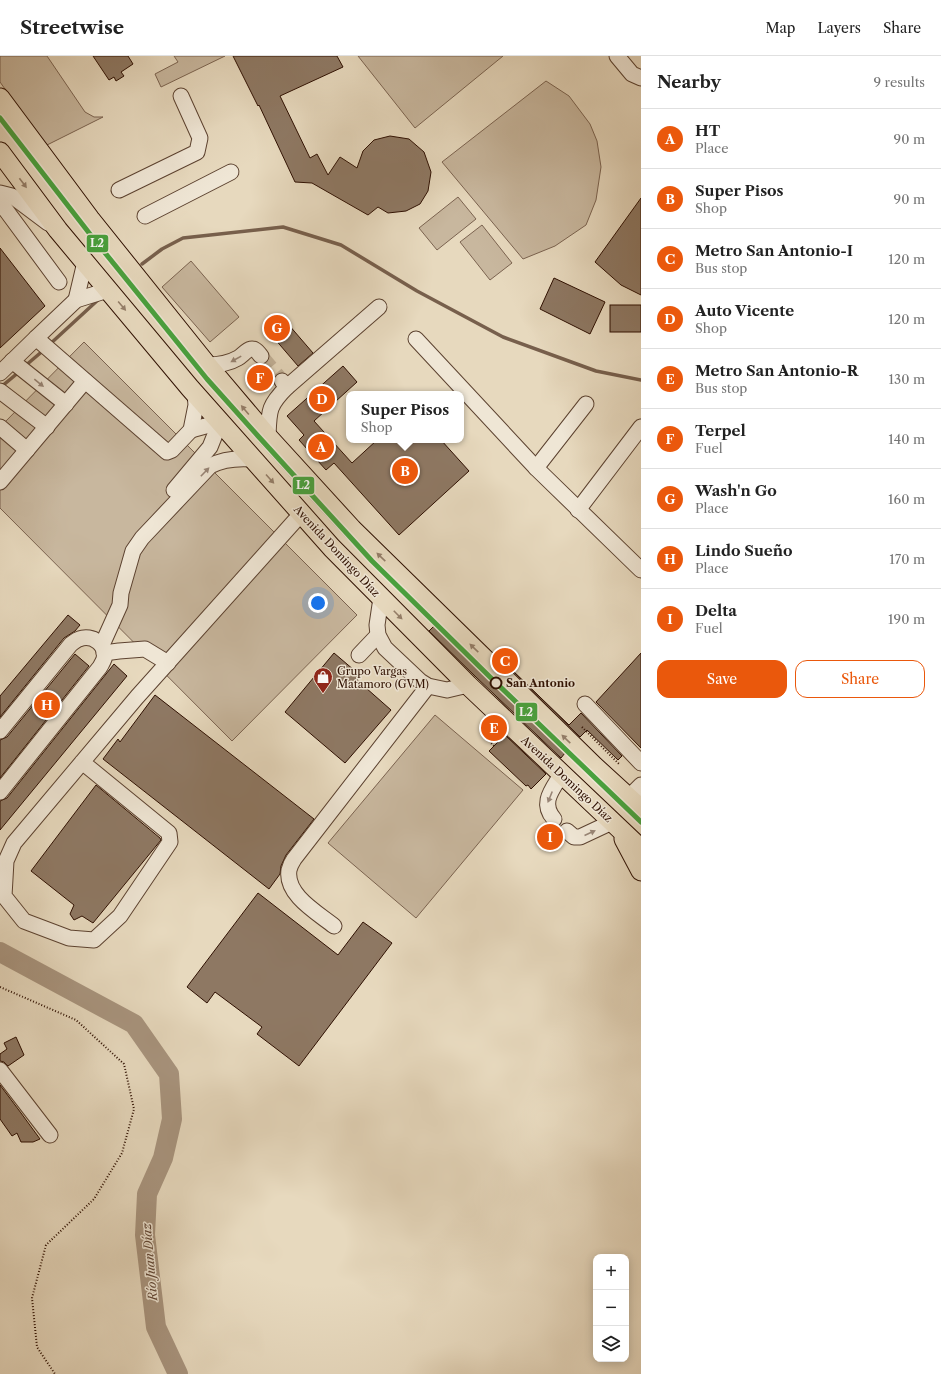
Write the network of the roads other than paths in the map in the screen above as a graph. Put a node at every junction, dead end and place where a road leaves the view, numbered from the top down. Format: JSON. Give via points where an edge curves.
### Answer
{"nodes":[{"id":1,"x":617,"y":56,"type":"edge"},
{"id":2,"x":641,"y":78,"type":"edge"},
{"id":3,"x":181,"y":96,"type":"dead end"},
{"id":4,"x":1,"y":99,"type":"edge"},
{"id":5,"x":0,"y":152,"type":"edge"},
{"id":6,"x":231,"y":172,"type":"dead end"},
{"id":7,"x":119,"y":190,"type":"dead end"},
{"id":8,"x":0,"y":193,"type":"edge"},
{"id":9,"x":0,"y":202,"type":"edge"},
{"id":10,"x":145,"y":216,"type":"dead end"},
{"id":11,"x":58,"y":230,"type":"junction"},
{"id":12,"x":85,"y":262,"type":"junction"},
{"id":13,"x":59,"y":282,"type":"dead end"},
{"id":14,"x":108,"y":290,"type":"junction"},
{"id":15,"x":76,"y":300,"type":"junction"},
{"id":16,"x":378,"y":307,"type":"dead end"},
{"id":17,"x":36,"y":338,"type":"junction"},
{"id":18,"x":416,"y":339,"type":"dead end"},
{"id":19,"x":261,"y":356,"type":"tunnel mouth"},
{"id":20,"x":12,"y":361,"type":"junction"},
{"id":21,"x":207,"y":365,"type":"junction"},
{"id":22,"x":0,"y":372,"type":"edge"},
{"id":23,"x":85,"y":381,"type":"junction"},
{"id":24,"x":0,"y":391,"type":"edge"},
{"id":25,"x":195,"y":394,"type":"junction"},
{"id":26,"x":66,"y":404,"type":"junction"},
{"id":27,"x":586,"y":404,"type":"dead end"},
{"id":28,"x":220,"y":422,"type":"junction"},
{"id":29,"x":0,"y":427,"type":"edge"},
{"id":30,"x":47,"y":427,"type":"junction"},
{"id":31,"x":641,"y":427,"type":"edge"},
{"id":32,"x":191,"y":430,"type":"junction"},
{"id":33,"x":268,"y":437,"type":"junction"},
{"id":34,"x":27,"y":450,"type":"junction"},
{"id":35,"x":252,"y":459,"type":"junction"},
{"id":36,"x":536,"y":468,"type":"junction"},
{"id":37,"x":3,"y":474,"type":"edge"},
{"id":38,"x":578,"y":510,"type":"junction"},
{"id":39,"x":301,"y":514,"type":"junction"},
{"id":40,"x":641,"y":570,"type":"edge"},
{"id":41,"x":381,"y":598,"type":"junction"},
{"id":42,"x":378,"y":635,"type":"junction"},
{"id":43,"x":99,"y":646,"type":"junction"},
{"id":44,"x":359,"y":655,"type":"dead end"},
{"id":45,"x":168,"y":663,"type":"junction"},
{"id":46,"x":468,"y":685,"type":"junction"},
{"id":47,"x":428,"y":686,"type":"junction"},
{"id":48,"x":586,"y":704,"type":"dead end"},
{"id":49,"x":0,"y":731,"type":"edge"},
{"id":50,"x":82,"y":762,"type":"junction"},
{"id":51,"x":641,"y":763,"type":"edge"},
{"id":52,"x":561,"y":775,"type":"junction"},
{"id":53,"x":0,"y":792,"type":"edge"},
{"id":54,"x":639,"y":796,"type":"edge"},
{"id":55,"x":554,"y":819,"type":"dead end"},
{"id":56,"x":615,"y":825,"type":"junction"},
{"id":57,"x":567,"y":831,"type":"dead end"},
{"id":58,"x":641,"y":849,"type":"edge"},
{"id":59,"x":641,"y":871,"type":"edge"},
{"id":60,"x":334,"y":926,"type":"dead end"},
{"id":61,"x":0,"y":1070,"type":"edge"},
{"id":62,"x":50,"y":1135,"type":"dead end"}],
"edges":[{"from":1,"to":2,"type":"street","via":[[632,74]]},
{"from":3,"to":7,"type":"street","via":[[200,138],[197,152]]},
{"from":4,"to":21,"type":"main road","via":[[90,219]]},
{"from":5,"to":11,"type":"main road","name":"Avenida Domingo Díaz","one_way":true},
{"from":6,"to":10,"type":"street"},
{"from":8,"to":11,"type":"street","via":[[12,196]]},
{"from":9,"to":13,"type":"street"},
{"from":11,"to":12,"type":"main road","name":"Avenida Domingo Díaz"},
{"from":12,"to":14,"type":"main road","name":"Avenida Domingo Díaz"},
{"from":12,"to":15,"type":"street"},
{"from":14,"to":15,"type":"street"},
{"from":14,"to":25,"type":"main road","name":"Avenida Domingo Díaz","one_way":true},
{"from":15,"to":17,"type":"street"},
{"from":16,"to":33,"type":"street","via":[[285,384],[268,416]]},
{"from":17,"to":20,"type":"street"},
{"from":17,"to":23,"type":"street"},
{"from":18,"to":36,"type":"street"},
{"from":19,"to":21,"type":"street","one_way":true,"via":[[256,350],[250,349],[229,363]]},
{"from":20,"to":22,"type":"street"},
{"from":20,"to":26,"type":"street","one_way":true},
{"from":33,"to":21,"type":"main road","one_way":true},
{"from":23,"to":26,"type":"street"},
{"from":23,"to":32,"type":"street","via":[[167,452]]},
{"from":24,"to":30,"type":"street"},
{"from":25,"to":28,"type":"main road","name":"Avenida Domingo Díaz"},
{"from":25,"to":32,"type":"street","via":[[196,405]]},
{"from":26,"to":30,"type":"street"},
{"from":27,"to":36,"type":"street"},
{"from":28,"to":32,"type":"street"},
{"from":28,"to":35,"type":"main road","name":"Avenida Domingo Díaz"},
{"from":28,"to":43,"type":"street","via":[[210,447],[131,541]]},
{"from":29,"to":34,"type":"street"},
{"from":30,"to":34,"type":"street"},
{"from":31,"to":38,"type":"street"},
{"from":54,"to":33,"type":"main road","one_way":true,"via":[[621,781],[594,766],[352,529]]},
{"from":34,"to":37,"type":"street"},
{"from":35,"to":39,"type":"main road","name":"Avenida Domingo Díaz","one_way":true},
{"from":43,"to":35,"type":"street","one_way":true,"via":[[120,605],[133,551],[142,538],[210,466],[233,459]]},
{"from":36,"to":38,"type":"street"},
{"from":38,"to":40,"type":"street"},
{"from":39,"to":41,"type":"main road","name":"Avenida Domingo Díaz"},
{"from":39,"to":45,"type":"street"},
{"from":41,"to":42,"type":"street"},
{"from":41,"to":46,"type":"main road","name":"Avenida Domingo Díaz","one_way":true},
{"from":42,"to":44,"type":"street"},
{"from":42,"to":47,"type":"street","via":[[385,648]]},
{"from":43,"to":45,"type":"street","via":[[119,651],[145,650]]},
{"from":43,"to":49,"type":"street","via":[[86,637],[71,644]]},
{"from":43,"to":53,"type":"street","via":[[104,659],[100,667]]},
{"from":45,"to":50,"type":"street"},
{"from":46,"to":47,"type":"street","via":[[447,690]]},
{"from":46,"to":52,"type":"main road","name":"Avenida Domingo Díaz"},
{"from":47,"to":60,"type":"street","via":[[294,859],[289,870],[292,890]]},
{"from":48,"to":51,"type":"street"},
{"from":50,"to":50,"type":"street","via":[[14,843],[6,862],[4,896],[24,921],[69,938],[94,940],[120,916],[170,842],[169,832]]},
{"from":52,"to":55,"type":"street","one_way":true,"via":[[548,799],[548,812]]},
{"from":52,"to":56,"type":"main road","name":"Avenida Domingo Díaz"},
{"from":57,"to":56,"type":"street","one_way":true,"via":[[574,837],[580,837]]},
{"from":56,"to":58,"type":"main road","name":"Avenida Domingo Díaz"},
{"from":56,"to":59,"type":"main road"},
{"from":61,"to":62,"type":"street"}]}
